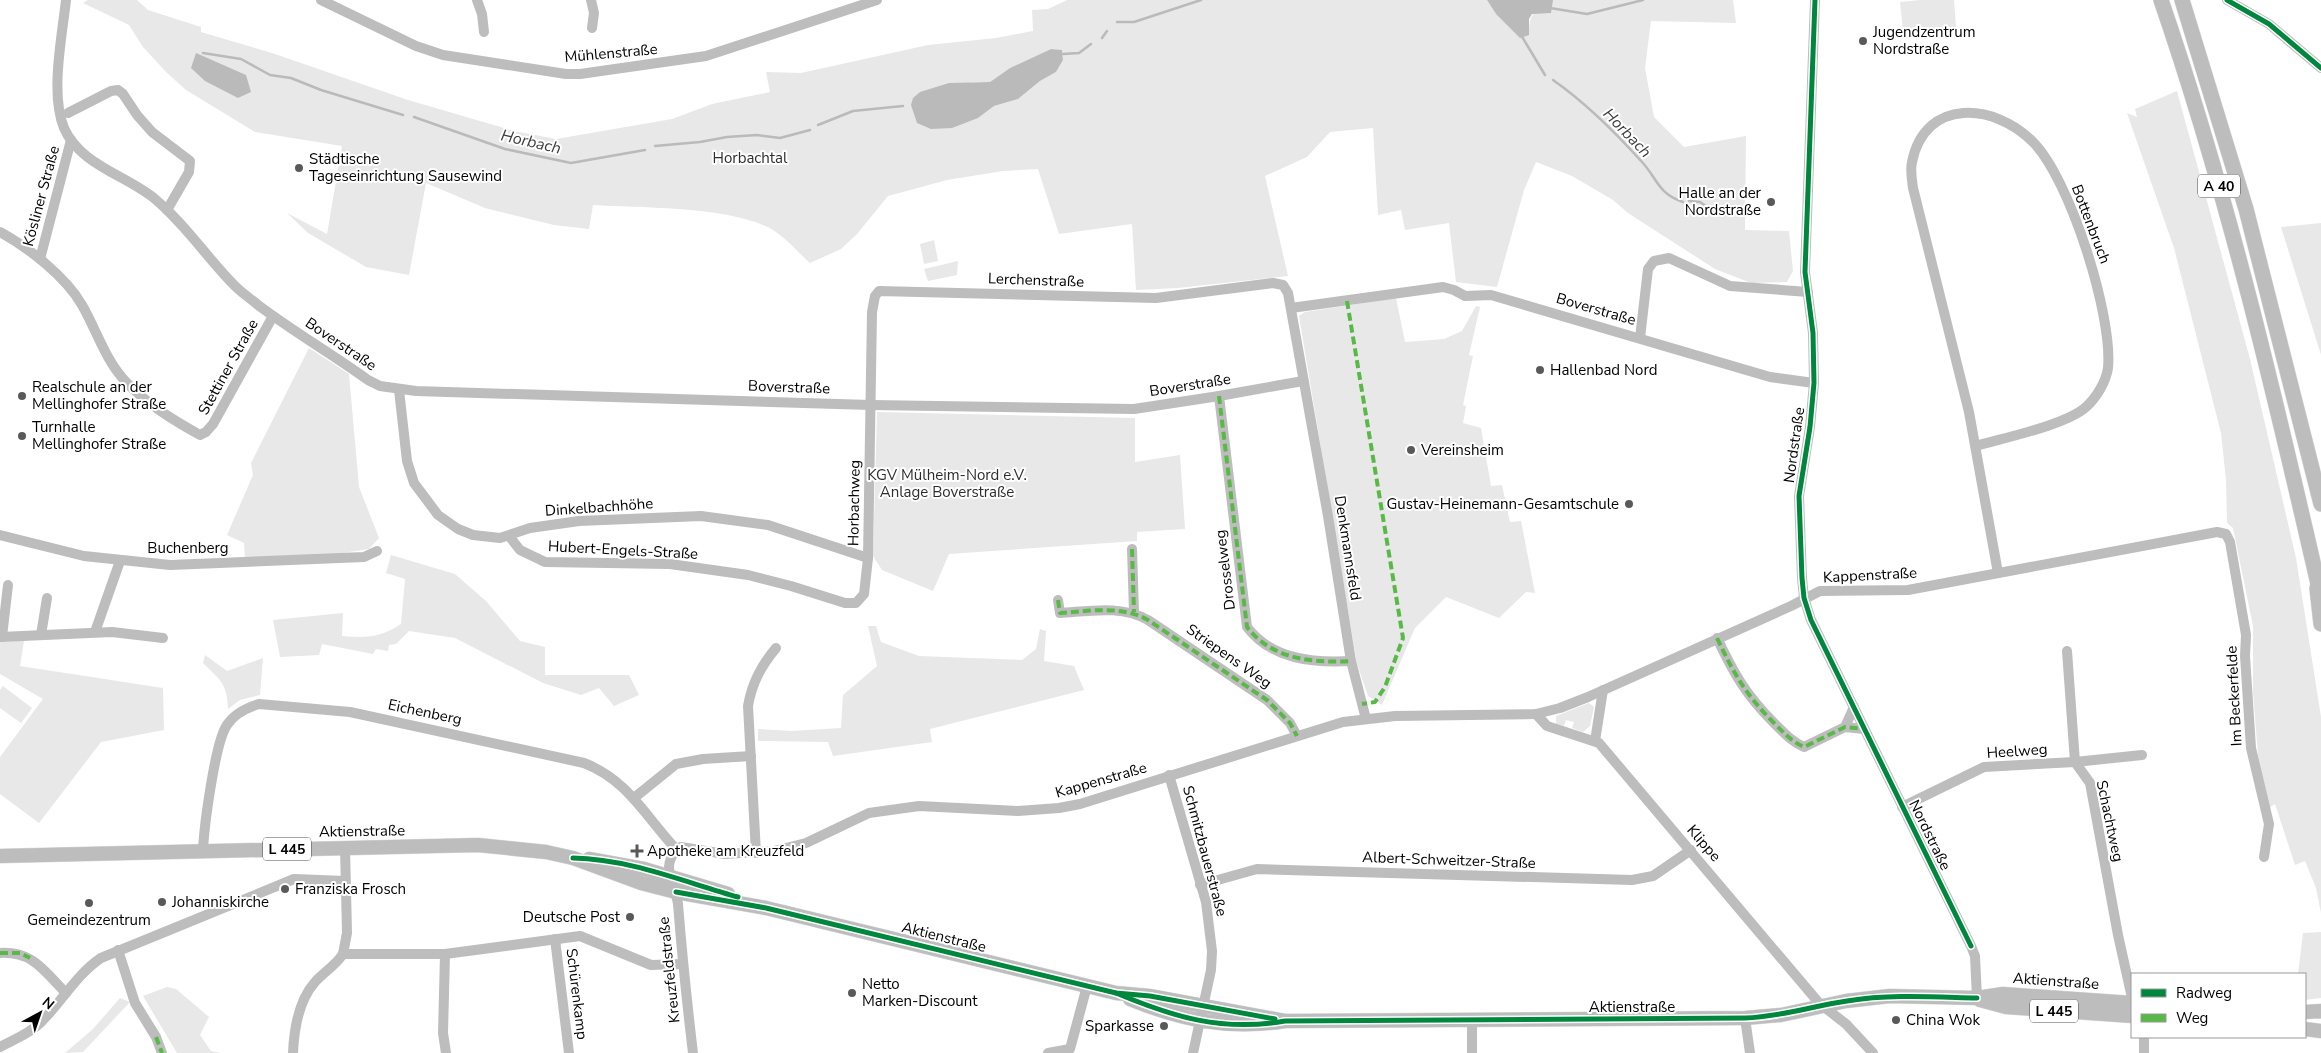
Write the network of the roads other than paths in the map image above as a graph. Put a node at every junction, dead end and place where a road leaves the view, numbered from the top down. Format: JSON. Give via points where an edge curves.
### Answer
{"nodes":[{"id":1,"x":66,"y":0,"type":"edge"},
{"id":2,"x":321,"y":0,"type":"edge"},
{"id":3,"x":477,"y":0,"type":"edge"},
{"id":4,"x":591,"y":0,"type":"edge"},
{"id":5,"x":877,"y":0,"type":"edge"},
{"id":6,"x":1815,"y":0,"type":"edge"},
{"id":7,"x":2161,"y":0,"type":"edge"},
{"id":8,"x":2182,"y":0,"type":"edge"},
{"id":9,"x":2227,"y":0,"type":"edge"},
{"id":10,"x":592,"y":28,"type":"dead end"},
{"id":11,"x":484,"y":32,"type":"dead end"},
{"id":12,"x":2321,"y":68,"type":"edge"},
{"id":13,"x":68,"y":113,"type":"dead end"},
{"id":14,"x":71,"y":140,"type":"junction"},
{"id":15,"x":167,"y":210,"type":"junction"},
{"id":16,"x":0,"y":232,"type":"edge"},
{"id":17,"x":40,"y":259,"type":"junction"},
{"id":18,"x":1808,"y":292,"type":"junction"},
{"id":19,"x":1290,"y":308,"type":"junction"},
{"id":20,"x":273,"y":316,"type":"junction"},
{"id":21,"x":1640,"y":338,"type":"junction"},
{"id":22,"x":1303,"y":381,"type":"junction"},
{"id":23,"x":1814,"y":384,"type":"junction"},
{"id":24,"x":399,"y":390,"type":"junction"},
{"id":25,"x":1219,"y":396,"type":"junction"},
{"id":26,"x":871,"y":405,"type":"junction"},
{"id":27,"x":1976,"y":446,"type":"junction"},
{"id":28,"x":2321,"y":504,"type":"edge"},
{"id":29,"x":2226,"y":534,"type":"joint"},
{"id":30,"x":0,"y":535,"type":"edge"},
{"id":31,"x":509,"y":536,"type":"junction"},
{"id":32,"x":1132,"y":549,"type":"dead end"},
{"id":33,"x":377,"y":550,"type":"dead end"},
{"id":34,"x":868,"y":558,"type":"junction"},
{"id":35,"x":120,"y":561,"type":"junction"},
{"id":36,"x":1998,"y":574,"type":"junction"},
{"id":37,"x":2316,"y":576,"type":"junction"},
{"id":38,"x":8,"y":585,"type":"dead end"},
{"id":39,"x":2321,"y":597,"type":"edge"},
{"id":40,"x":47,"y":598,"type":"dead end"},
{"id":41,"x":1804,"y":598,"type":"junction"},
{"id":42,"x":860,"y":600,"type":"joint"},
{"id":43,"x":1058,"y":600,"type":"dead end"},
{"id":44,"x":1134,"y":612,"type":"junction"},
{"id":45,"x":2321,"y":624,"type":"edge"},
{"id":46,"x":94,"y":632,"type":"junction"},
{"id":47,"x":41,"y":635,"type":"junction"},
{"id":48,"x":1,"y":637,"type":"edge"},
{"id":49,"x":163,"y":638,"type":"dead end"},
{"id":50,"x":1717,"y":638,"type":"junction"},
{"id":51,"x":776,"y":648,"type":"dead end"},
{"id":52,"x":2067,"y":652,"type":"dead end"},
{"id":53,"x":1351,"y":661,"type":"junction"},
{"id":54,"x":1603,"y":690,"type":"junction"},
{"id":55,"x":1854,"y":707,"type":"junction"},
{"id":56,"x":1536,"y":714,"type":"junction"},
{"id":57,"x":1366,"y":719,"type":"junction"},
{"id":58,"x":1845,"y":726,"type":"junction"},
{"id":59,"x":1864,"y":729,"type":"junction"},
{"id":60,"x":1297,"y":736,"type":"junction"},
{"id":61,"x":1595,"y":740,"type":"junction"},
{"id":62,"x":2142,"y":755,"type":"dead end"},
{"id":63,"x":751,"y":756,"type":"junction"},
{"id":64,"x":2075,"y":762,"type":"junction"},
{"id":65,"x":1170,"y":775,"type":"junction"},
{"id":66,"x":634,"y":798,"type":"junction"},
{"id":67,"x":1902,"y":807,"type":"junction"},
{"id":68,"x":345,"y":847,"type":"junction"},
{"id":69,"x":203,"y":850,"type":"junction"},
{"id":70,"x":676,"y":850,"type":"junction"},
{"id":71,"x":1691,"y":850,"type":"junction"},
{"id":72,"x":756,"y":854,"type":"junction"},
{"id":73,"x":0,"y":856,"type":"edge"},
{"id":74,"x":2264,"y":857,"type":"dead end"},
{"id":75,"x":345,"y":881,"type":"junction"},
{"id":76,"x":673,"y":884,"type":"junction"},
{"id":77,"x":1200,"y":885,"type":"junction"},
{"id":78,"x":555,"y":939,"type":"junction"},
{"id":79,"x":118,"y":950,"type":"junction"},
{"id":80,"x":0,"y":954,"type":"edge"},
{"id":81,"x":343,"y":954,"type":"junction"},
{"id":82,"x":445,"y":954,"type":"junction"},
{"id":83,"x":682,"y":964,"type":"junction"},
{"id":84,"x":1087,"y":986,"type":"junction"},
{"id":85,"x":66,"y":993,"type":"junction"},
{"id":86,"x":1116,"y":993,"type":"junction"},
{"id":87,"x":2131,"y":994,"type":"edge"},
{"id":88,"x":1977,"y":998,"type":"junction"},
{"id":89,"x":2131,"y":1002,"type":"edge"},
{"id":90,"x":1202,"y":1006,"type":"junction"},
{"id":91,"x":1822,"y":1006,"type":"junction"},
{"id":92,"x":2321,"y":1010,"type":"edge"},
{"id":93,"x":2306,"y":1012,"type":"edge"},
{"id":94,"x":2131,"y":1016,"type":"edge"},
{"id":95,"x":1745,"y":1018,"type":"junction"},
{"id":96,"x":1199,"y":1020,"type":"junction"},
{"id":97,"x":1472,"y":1020,"type":"junction"},
{"id":98,"x":1285,"y":1021,"type":"junction"},
{"id":99,"x":2306,"y":1029,"type":"edge"},
{"id":100,"x":2321,"y":1031,"type":"edge"},
{"id":101,"x":2144,"y":1038,"type":"edge"},
{"id":102,"x":2151,"y":1038,"type":"edge"},
{"id":103,"x":0,"y":1047,"type":"edge"},
{"id":104,"x":2144,"y":1051,"type":"edge"},
{"id":105,"x":162,"y":1053,"type":"edge"},
{"id":106,"x":293,"y":1053,"type":"edge"},
{"id":107,"x":446,"y":1053,"type":"edge"},
{"id":108,"x":569,"y":1053,"type":"edge"},
{"id":109,"x":693,"y":1053,"type":"edge"},
{"id":110,"x":1048,"y":1053,"type":"edge"},
{"id":111,"x":1193,"y":1053,"type":"edge"},
{"id":112,"x":1472,"y":1053,"type":"edge"},
{"id":113,"x":1750,"y":1053,"type":"edge"},
{"id":114,"x":1873,"y":1053,"type":"edge"}],
"edges":[{"from":1,"to":14,"type":"street","name":"Boverstraße","via":[[57,98],[60,118]]},
{"from":2,"to":5,"type":"street","name":"Mühlenstraße","via":[[416,46],[444,55],[566,74],[706,56]]},
{"from":3,"to":11,"type":"street"},
{"from":4,"to":10,"type":"street","via":[[594,13]]},
{"from":6,"to":18,"type":"street","name":"Nordstraße","via":[[1806,228]]},
{"from":7,"to":37,"type":"highway","number":"A 40","via":[[2215,168],[2269,374]]},
{"from":8,"to":28,"type":"highway","number":"A 40","via":[[2246,209]]},
{"from":9,"to":12,"type":"street","via":[[2269,24]]},
{"from":13,"to":15,"type":"street","via":[[111,91],[118,90],[123,94],[152,132],[190,161],[189,172]]},
{"from":14,"to":15,"type":"street","name":"Boverstraße","via":[[85,155],[144,190]]},
{"from":14,"to":17,"type":"street","name":"Kösliner Straße"},
{"from":15,"to":20,"type":"street","name":"Boverstraße","via":[[235,287]]},
{"from":16,"to":17,"type":"street","name":"Stettiner Straße"},
{"from":17,"to":20,"type":"street","name":"Stettiner Straße","via":[[78,298],[103,349],[126,382],[161,412],[200,435],[213,424]]},
{"from":18,"to":21,"type":"street","name":"Boverstraße","via":[[1730,286],[1690,266],[1662,258],[1654,261],[1648,269]]},
{"from":18,"to":23,"type":"street","name":"Nordstraße"},
{"from":19,"to":21,"type":"street","name":"Boverstraße","via":[[1443,287],[1464,296],[1491,295]]},
{"from":19,"to":22,"type":"street"},
{"from":19,"to":26,"type":"street","name":"Lerchenstraße","via":[[1283,285],[1273,283],[1156,298],[884,290],[875,296],[872,312]]},
{"from":20,"to":24,"type":"street","name":"Boverstraße","via":[[368,380]]},
{"from":21,"to":23,"type":"street","name":"Boverstraße","via":[[1770,377]]},
{"from":22,"to":25,"type":"street","name":"Boverstraße"},
{"from":22,"to":53,"type":"street","name":"Denkmannsfeld"},
{"from":23,"to":41,"type":"street","name":"Nordstraße","via":[[1800,496]]},
{"from":24,"to":26,"type":"street","name":"Boverstraße"},
{"from":24,"to":31,"type":"street","name":"Dinkelbachhöhe","via":[[409,468],[418,490],[429,505],[443,520],[458,529],[489,538]]},
{"from":25,"to":26,"type":"street","name":"Boverstraße","via":[[1134,409]]},
{"from":25,"to":53,"type":"street","name":"Drosselweg","via":[[1247,627],[1274,649],[1291,657],[1320,663]]},
{"from":26,"to":34,"type":"street","name":"Horbachweg"},
{"from":27,"to":27,"type":"street","name":"Bottenbruch","via":[[1913,188],[1911,164],[1921,136],[1940,121],[1959,112],[1988,114],[2013,126],[2034,142],[2051,167],[2071,205],[2093,270],[2105,326],[2108,369],[2100,391],[2085,408],[2051,424]]},
{"from":27,"to":36,"type":"street","name":"Bottenbruch"},
{"from":29,"to":36,"type":"street","name":"Kappenstraße","via":[[2218,532]]},
{"from":29,"to":74,"type":"street","name":"Im Beckerfelde","via":[[2246,635],[2250,748],[2269,824]]},
{"from":30,"to":35,"type":"street","name":"Buchenberg","via":[[84,556]]},
{"from":31,"to":34,"type":"street","name":"Dinkelbachhöhe","via":[[530,528],[579,520],[701,516],[768,525]]},
{"from":31,"to":42,"type":"street","name":"Hubert-Engels-Straße","via":[[520,550],[544,562],[670,564],[748,575],[849,604]]},
{"from":32,"to":44,"type":"street"},
{"from":33,"to":35,"type":"street","name":"Buchenberg","via":[[364,557],[247,563],[170,565]]},
{"from":34,"to":42,"type":"street","name":"Horbachweg","via":[[864,594]]},
{"from":35,"to":46,"type":"street"},
{"from":36,"to":41,"type":"street","name":"Kappenstraße","via":[[1908,590],[1820,591]]},
{"from":37,"to":39,"type":"highway","number":"A 40"},
{"from":37,"to":45,"type":"highway"},
{"from":38,"to":48,"type":"street"},
{"from":40,"to":47,"type":"street"},
{"from":41,"to":50,"type":"street","name":"Kappenstraße"},
{"from":41,"to":55,"type":"street","name":"Nordstraße"},
{"from":43,"to":44,"type":"street","name":"Striepens Weg","via":[[1060,613]]},
{"from":44,"to":60,"type":"street","name":"Striepens Weg","via":[[1260,695],[1290,722]]},
{"from":46,"to":47,"type":"street"},
{"from":46,"to":49,"type":"street"},
{"from":47,"to":48,"type":"street"},
{"from":50,"to":54,"type":"street","name":"Kappenstraße"},
{"from":50,"to":58,"type":"street","via":[[1734,676],[1754,703],[1793,742],[1804,747]]},
{"from":51,"to":63,"type":"street","via":[[764,663],[750,693]]},
{"from":52,"to":64,"type":"street"},
{"from":53,"to":57,"type":"street","name":"Denkmannsfeld"},
{"from":54,"to":56,"type":"street","name":"Kappenstraße"},
{"from":54,"to":61,"type":"street"},
{"from":55,"to":58,"type":"street"},
{"from":55,"to":59,"type":"street","name":"Nordstraße"},
{"from":56,"to":57,"type":"street","name":"Kappenstraße"},
{"from":56,"to":61,"type":"street","via":[[1548,726]]},
{"from":57,"to":60,"type":"street","name":"Kappenstraße","via":[[1334,724]]},
{"from":58,"to":59,"type":"street"},
{"from":59,"to":67,"type":"street","name":"Nordstraße"},
{"from":60,"to":65,"type":"street","name":"Kappenstraße"},
{"from":61,"to":71,"type":"street","name":"Klippe"},
{"from":62,"to":64,"type":"street","name":"Heelweg"},
{"from":63,"to":66,"type":"street","via":[[676,764]]},
{"from":63,"to":72,"type":"street"},
{"from":64,"to":67,"type":"street","name":"Heelweg","via":[[1984,767]]},
{"from":64,"to":87,"type":"street","name":"Schachtweg","via":[[2090,783]]},
{"from":65,"to":72,"type":"street","name":"Kappenstraße","via":[[1080,804],[1048,809],[1010,811],[926,805],[869,813],[802,845]]},
{"from":65,"to":77,"type":"street","name":"Schmitzbauerstraße"},
{"from":66,"to":69,"type":"street","name":"Eichenberg","via":[[608,774],[575,760],[350,712],[258,704],[233,717],[221,735]]},
{"from":66,"to":70,"type":"street","name":"Eichenberg","via":[[654,827]]},
{"from":67,"to":88,"type":"street","name":"Nordstraße","via":[[1972,946]]},
{"from":68,"to":69,"type":"main road","name":"Aktienstraße","number":"L 445"},
{"from":68,"to":75,"type":"street"},
{"from":68,"to":76,"type":"main road","name":"Aktienstraße","number":"L 445","via":[[497,845],[602,860]]},
{"from":69,"to":73,"type":"main road","name":"Aktienstraße","number":"L 445"},
{"from":70,"to":72,"type":"street","name":"Kappenstraße","via":[[681,847],[725,854]]},
{"from":70,"to":76,"type":"street","via":[[669,865]]},
{"from":71,"to":77,"type":"street","name":"Albert-Schweitzer-Straße","via":[[1653,876],[1632,880],[1257,869]]},
{"from":71,"to":91,"type":"street","name":"Klippe"},
{"from":75,"to":79,"type":"street","via":[[294,879]]},
{"from":75,"to":81,"type":"street","via":[[347,933]]},
{"from":76,"to":83,"type":"street","name":"Kreuzfeldstraße"},
{"from":76,"to":84,"type":"main road","name":"Aktienstraße","number":"L 445"},
{"from":77,"to":90,"type":"street","name":"Schmitzbauerstraße","via":[[1209,917],[1212,951]]},
{"from":78,"to":82,"type":"street"},
{"from":78,"to":83,"type":"street","via":[[584,937],[651,965]]},
{"from":78,"to":108,"type":"street","name":"Schürenkamp"},
{"from":79,"to":85,"type":"street","via":[[100,958]]},
{"from":79,"to":105,"type":"street","via":[[135,1003]]},
{"from":80,"to":85,"type":"street","via":[[20,954],[30,958]]},
{"from":81,"to":82,"type":"street"},
{"from":81,"to":106,"type":"street","via":[[314,983],[304,1001],[294,1035]]},
{"from":82,"to":107,"type":"street","via":[[443,1033]]},
{"from":83,"to":109,"type":"street","name":"Kreuzfeldstraße"},
{"from":84,"to":86,"type":"main road","name":"Aktienstraße","number":"L 445"},
{"from":84,"to":110,"type":"street","via":[[1070,1049]]},
{"from":85,"to":103,"type":"street","via":[[29,1032]]},
{"from":86,"to":90,"type":"main road","name":"Aktienstraße","number":"L 445"},
{"from":86,"to":96,"type":"main road","name":"Aktienstraße","number":"L 445","via":[[1144,1005]]},
{"from":88,"to":89,"type":"main road","name":"Aktienstraße","number":"L 445","via":[[2003,994]]},
{"from":88,"to":91,"type":"main road","name":"Aktienstraße","number":"L 445","via":[[1890,996]]},
{"from":88,"to":94,"type":"main road","name":"Aktienstraße","number":"L 445","via":[[2006,1007]]},
{"from":90,"to":96,"type":"street","name":"Schmitzbauerstraße"},
{"from":90,"to":98,"type":"main road","name":"Aktienstraße","number":"L 445"},
{"from":91,"to":95,"type":"main road","name":"Aktienstraße","number":"L 445","via":[[1781,1016]]},
{"from":91,"to":114,"type":"street","name":"Klippe","via":[[1846,1024]]},
{"from":92,"to":93,"type":"main road"},
{"from":95,"to":97,"type":"main road","name":"Aktienstraße","number":"L 445"},
{"from":95,"to":113,"type":"street"},
{"from":96,"to":98,"type":"main road","name":"Aktienstraße","number":"L 445","via":[[1256,1026]]},
{"from":96,"to":111,"type":"street","name":"Schmitzbauerstraße"},
{"from":97,"to":98,"type":"main road","name":"Aktienstraße","number":"L 445"},
{"from":97,"to":112,"type":"street"},
{"from":99,"to":100,"type":"main road"},
{"from":101,"to":104,"type":"street"},
{"from":102,"to":104,"type":"street"}]}
